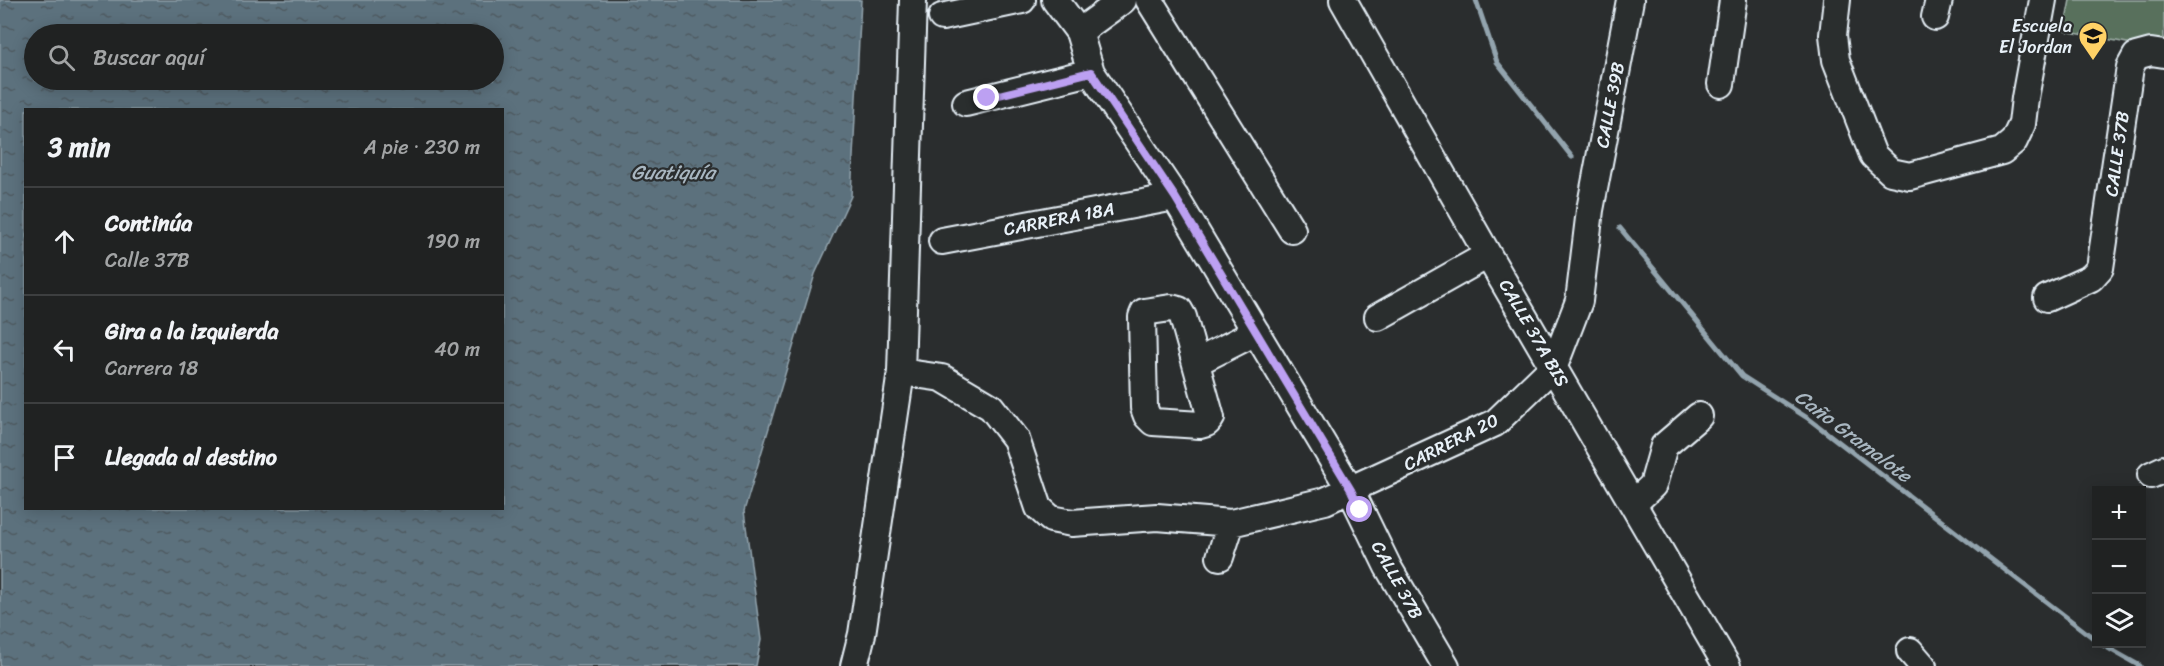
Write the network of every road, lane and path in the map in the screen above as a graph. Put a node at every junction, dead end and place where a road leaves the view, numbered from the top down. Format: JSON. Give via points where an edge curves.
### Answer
{"nodes":[{"id":1,"x":913,"y":0,"type":"edge"},
{"id":2,"x":1022,"y":0,"type":"edge"},
{"id":3,"x":1055,"y":0,"type":"edge"},
{"id":4,"x":1123,"y":0,"type":"edge"},
{"id":5,"x":1149,"y":0,"type":"edge"},
{"id":6,"x":1343,"y":0,"type":"edge"},
{"id":7,"x":1630,"y":0,"type":"edge"},
{"id":8,"x":1733,"y":0,"type":"edge"},
{"id":9,"x":1837,"y":0,"type":"edge"},
{"id":10,"x":2043,"y":0,"type":"edge"},
{"id":11,"x":942,"y":16,"type":"dead end"},
{"id":12,"x":1079,"y":33,"type":"junction"},
{"id":13,"x":2164,"y":54,"type":"edge"},
{"id":14,"x":1091,"y":72,"type":"junction"},
{"id":15,"x":1720,"y":84,"type":"dead end"},
{"id":16,"x":966,"y":103,"type":"dead end"},
{"id":17,"x":1175,"y":197,"type":"junction"},
{"id":18,"x":1590,"y":210,"type":"joint"},
{"id":19,"x":1292,"y":230,"type":"dead end"},
{"id":20,"x":942,"y":241,"type":"dead end"},
{"id":21,"x":1488,"y":255,"type":"junction"},
{"id":22,"x":2048,"y":298,"type":"dead end"},
{"id":23,"x":1378,"y":317,"type":"dead end"},
{"id":24,"x":1256,"y":332,"type":"junction"},
{"id":25,"x":1197,"y":362,"type":"junction"},
{"id":26,"x":1554,"y":366,"type":"junction"},
{"id":27,"x":901,"y":372,"type":"junction"},
{"id":28,"x":1699,"y":416,"type":"dead end"},
{"id":29,"x":1351,"y":490,"type":"junction"},
{"id":30,"x":1633,"y":504,"type":"junction"},
{"id":31,"x":1231,"y":523,"type":"junction"},
{"id":32,"x":1220,"y":557,"type":"dead end"},
{"id":33,"x":854,"y":666,"type":"edge"},
{"id":34,"x":1446,"y":666,"type":"edge"},
{"id":35,"x":1727,"y":666,"type":"edge"}],
"edges":[{"from":1,"to":27,"type":"street"},
{"from":2,"to":11,"type":"street"},
{"from":3,"to":12,"type":"street","name":"CALLE 37B"},
{"from":4,"to":12,"type":"street"},
{"from":5,"to":19,"type":"street"},
{"from":6,"to":21,"type":"street","name":"CALLE 37A BIS"},
{"from":7,"to":18,"type":"street","name":"CALLE 39B"},
{"from":8,"to":15,"type":"street"},
{"from":9,"to":10,"type":"street","via":[[1833,35],[1836,60],[1873,155],[1891,172],[1910,176],[2002,151],[2014,141],[2022,124]]},
{"from":12,"to":14,"type":"street","name":"CALLE 37B"},
{"from":13,"to":22,"type":"street","name":"CALLE 37B","via":[[2136,56],[2130,67],[2100,268],[2091,278]]},
{"from":14,"to":16,"type":"street"},
{"from":14,"to":17,"type":"street","name":"CALLE 37B"},
{"from":17,"to":20,"type":"street","name":"CARRERA 18A"},
{"from":17,"to":24,"type":"street","name":"CALLE 37B"},
{"from":18,"to":26,"type":"street","name":"CARRERA 20","via":[[1579,301]]},
{"from":21,"to":23,"type":"street"},
{"from":21,"to":26,"type":"street","name":"CALLE 37A BIS"},
{"from":24,"to":25,"type":"street"},
{"from":24,"to":29,"type":"street","name":"CALLE 37B"},
{"from":25,"to":25,"type":"street","via":[[1179,310],[1144,312],[1144,408],[1153,422],[1200,425],[1211,418]]},
{"from":26,"to":29,"type":"street","name":"CARRERA 20","via":[[1495,423]]},
{"from":26,"to":30,"type":"street","name":"CALLE 37A BIS"},
{"from":27,"to":31,"type":"street","name":"CARRERA 20","via":[[942,378],[991,407],[1016,439],[1039,508],[1051,519],[1072,523],[1157,517]]},
{"from":27,"to":33,"type":"street"},
{"from":28,"to":30,"type":"street","via":[[1664,446],[1653,485]]},
{"from":29,"to":31,"type":"street","name":"CARRERA 20","via":[[1325,501]]},
{"from":29,"to":34,"type":"street","name":"CALLE 37B","via":[[1388,567]]},
{"from":30,"to":35,"type":"street","name":"CALLE 37A BIS"},
{"from":31,"to":32,"type":"street"}]}
